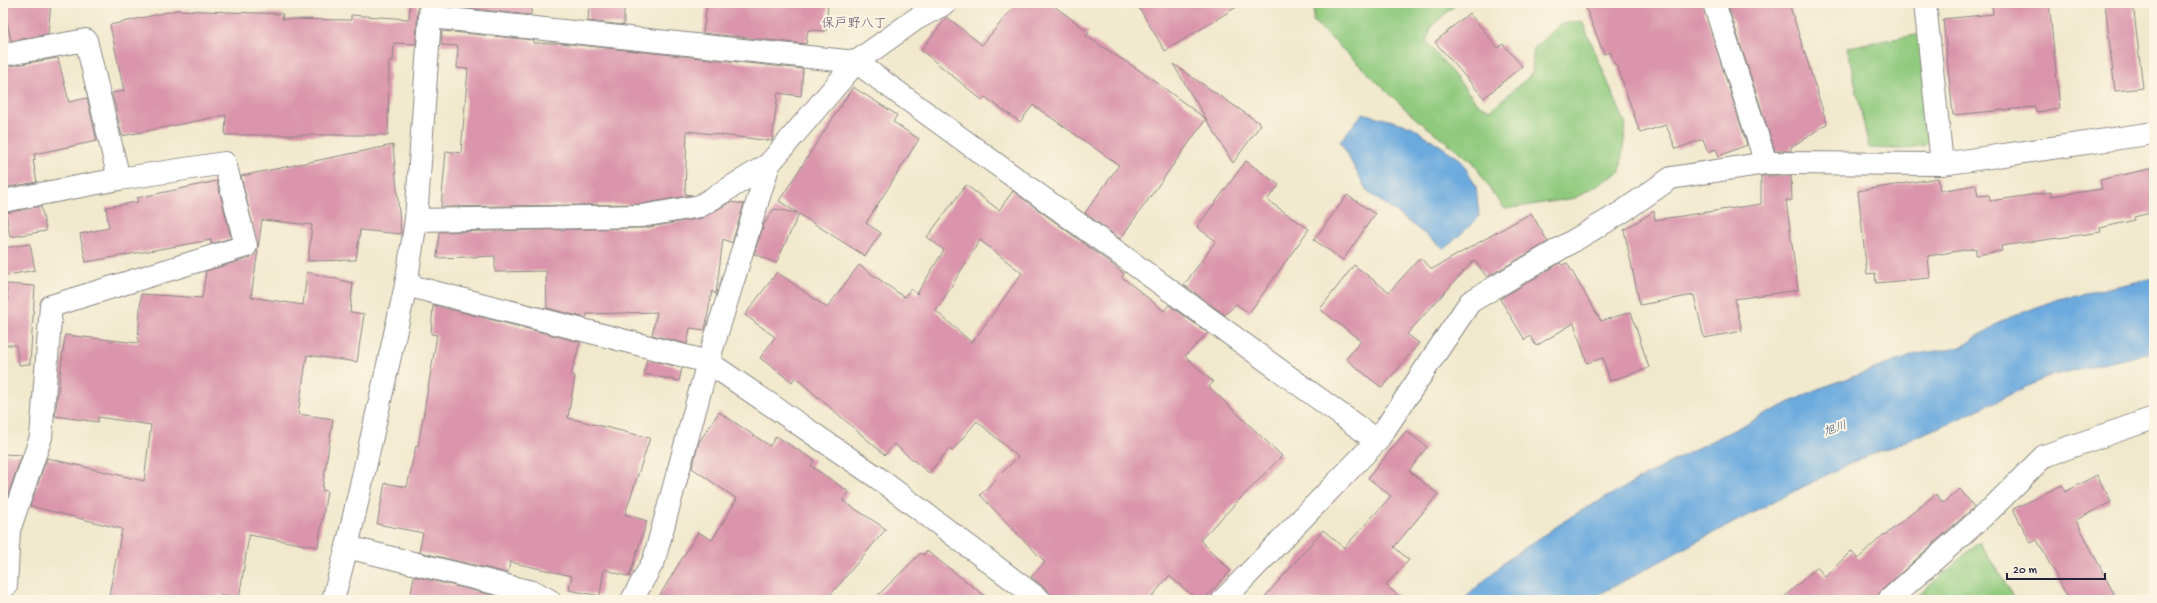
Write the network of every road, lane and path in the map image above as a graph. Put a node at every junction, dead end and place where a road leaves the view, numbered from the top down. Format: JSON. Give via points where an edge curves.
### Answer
{"nodes":[{"id":1,"x":946,"y":3,"type":"edge"},
{"id":2,"x":1714,"y":3,"type":"edge"},
{"id":3,"x":1925,"y":3,"type":"edge"},
{"id":4,"x":431,"y":10,"type":"edge"},
{"id":5,"x":3,"y":55,"type":"edge"},
{"id":6,"x":856,"y":62,"type":"junction"},
{"id":7,"x":2154,"y":133,"type":"edge"},
{"id":8,"x":1766,"y":163,"type":"junction"},
{"id":9,"x":769,"y":164,"type":"junction"},
{"id":10,"x":1942,"y":164,"type":"junction"},
{"id":11,"x":119,"y":179,"type":"junction"},
{"id":12,"x":3,"y":201,"type":"edge"},
{"id":13,"x":416,"y":220,"type":"junction"},
{"id":14,"x":406,"y":285,"type":"junction"},
{"id":15,"x":708,"y":362,"type":"junction"},
{"id":16,"x":2154,"y":418,"type":"edge"},
{"id":17,"x":1377,"y":441,"type":"junction"},
{"id":18,"x":347,"y":547,"type":"junction"},
{"id":19,"x":3,"y":586,"type":"edge"},
{"id":20,"x":333,"y":600,"type":"edge"},
{"id":21,"x":550,"y":600,"type":"edge"},
{"id":22,"x":632,"y":600,"type":"edge"},
{"id":23,"x":1040,"y":600,"type":"edge"},
{"id":24,"x":1223,"y":600,"type":"edge"},
{"id":25,"x":1889,"y":600,"type":"edge"}],
"edges":[{"from":1,"to":6,"type":"street","via":[[916,19]]},
{"from":2,"to":8,"type":"street"},
{"from":3,"to":10,"type":"street"},
{"from":4,"to":6,"type":"street"},
{"from":4,"to":13,"type":"street"},
{"from":5,"to":11,"type":"street","via":[[86,40]]},
{"from":6,"to":9,"type":"street"},
{"from":6,"to":17,"type":"street"},
{"from":7,"to":10,"type":"street"},
{"from":8,"to":10,"type":"street"},
{"from":8,"to":17,"type":"street","via":[[1671,178],[1622,212],[1470,302]]},
{"from":9,"to":13,"type":"street","via":[[700,206],[642,216]]},
{"from":9,"to":15,"type":"street"},
{"from":11,"to":12,"type":"street"},
{"from":11,"to":19,"type":"street","via":[[225,163],[246,246],[51,306],[41,437],[9,530],[6,586]]},
{"from":13,"to":14,"type":"street"},
{"from":14,"to":15,"type":"street"},
{"from":14,"to":18,"type":"street"},
{"from":15,"to":22,"type":"street","via":[[654,560]]},
{"from":15,"to":23,"type":"street","via":[[878,478]]},
{"from":16,"to":25,"type":"street","via":[[2044,456],[1990,509]]},
{"from":17,"to":24,"type":"street"},
{"from":18,"to":20,"type":"street"},
{"from":18,"to":21,"type":"street","via":[[536,593]]}]}
